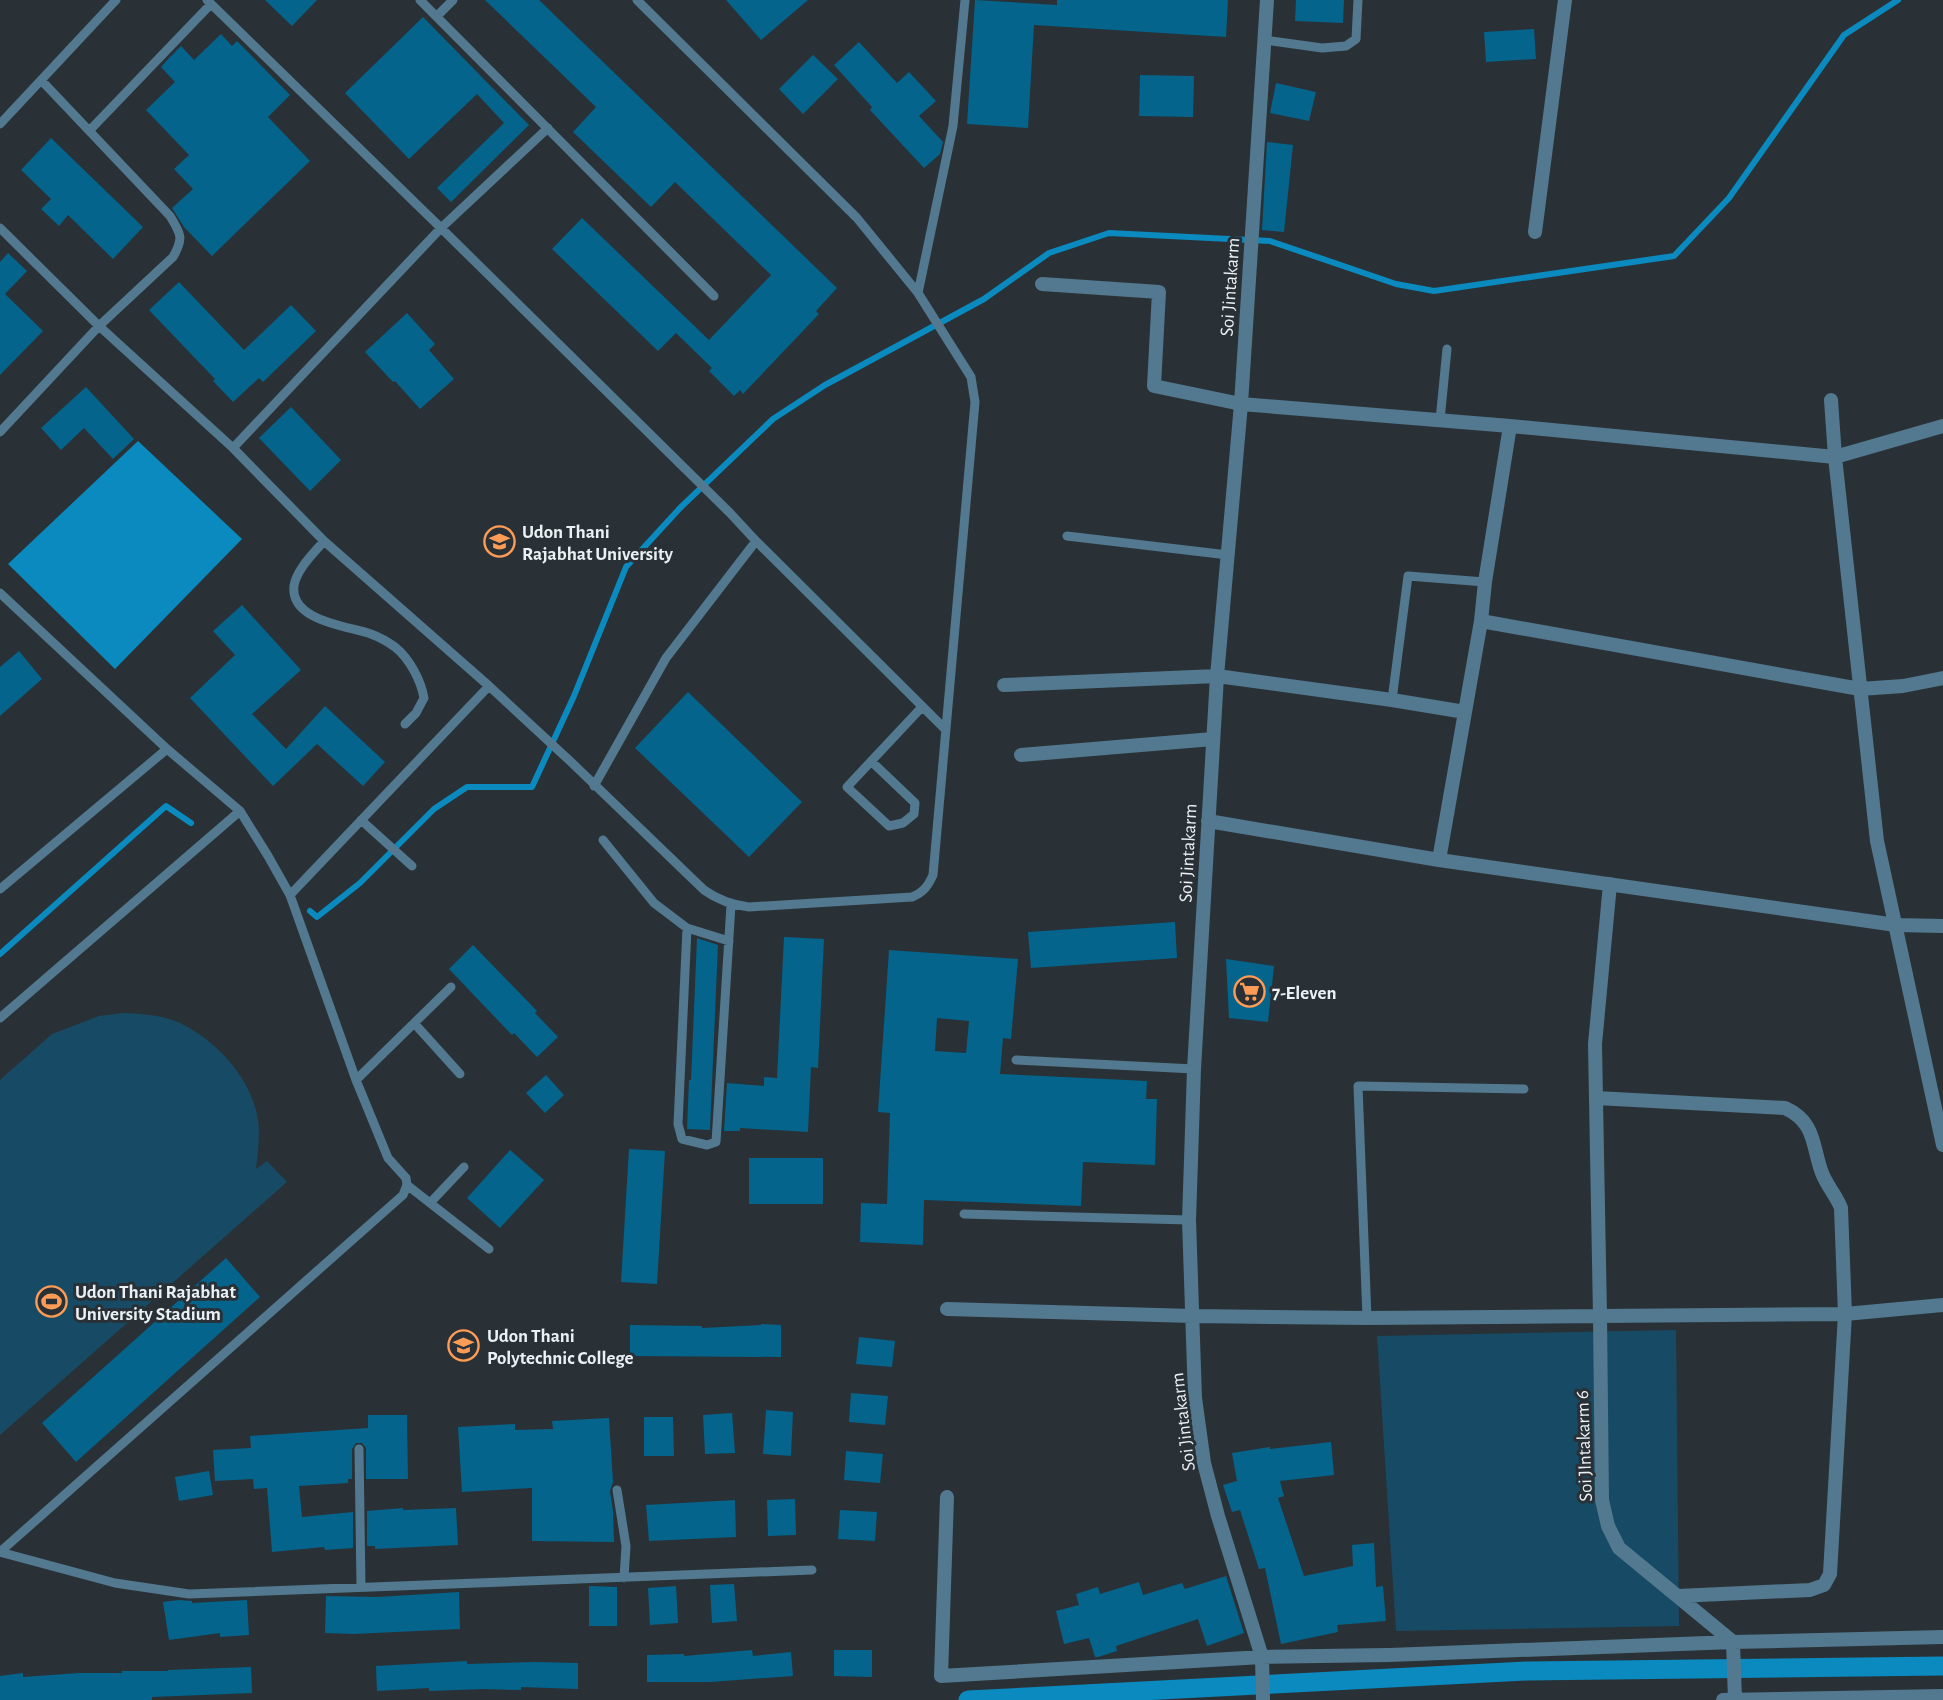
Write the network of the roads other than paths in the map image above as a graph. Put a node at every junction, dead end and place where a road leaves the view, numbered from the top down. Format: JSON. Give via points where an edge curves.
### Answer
{"nodes":[{"id":1,"x":421,"y":0,"type":"edge"},
{"id":2,"x":453,"y":0,"type":"edge"},
{"id":3,"x":637,"y":0,"type":"edge"},
{"id":4,"x":965,"y":0,"type":"edge"},
{"id":5,"x":1267,"y":0,"type":"edge"},
{"id":6,"x":1358,"y":0,"type":"edge"},
{"id":7,"x":1565,"y":0,"type":"edge"},
{"id":8,"x":114,"y":1,"type":"edge"},
{"id":9,"x":209,"y":2,"type":"edge"},
{"id":10,"x":436,"y":16,"type":"junction"},
{"id":11,"x":1265,"y":40,"type":"junction"},
{"id":12,"x":41,"y":79,"type":"junction"},
{"id":13,"x":0,"y":124,"type":"edge"},
{"id":14,"x":548,"y":128,"type":"junction"},
{"id":15,"x":90,"y":130,"type":"junction"},
{"id":16,"x":0,"y":228,"type":"edge"},
{"id":17,"x":441,"y":228,"type":"junction"},
{"id":18,"x":1535,"y":232,"type":"dead end"},
{"id":19,"x":1042,"y":284,"type":"dead end"},
{"id":20,"x":919,"y":293,"type":"junction"},
{"id":21,"x":714,"y":296,"type":"dead end"},
{"id":22,"x":99,"y":326,"type":"junction"},
{"id":23,"x":1447,"y":349,"type":"dead end"},
{"id":24,"x":1831,"y":400,"type":"dead end"},
{"id":25,"x":1241,"y":404,"type":"junction"},
{"id":26,"x":1440,"y":420,"type":"junction"},
{"id":27,"x":1510,"y":426,"type":"junction"},
{"id":28,"x":1943,"y":426,"type":"edge"},
{"id":29,"x":0,"y":432,"type":"edge"},
{"id":30,"x":233,"y":448,"type":"junction"},
{"id":31,"x":1835,"y":457,"type":"junction"},
{"id":32,"x":1067,"y":536,"type":"dead end"},
{"id":33,"x":324,"y":541,"type":"junction"},
{"id":34,"x":756,"y":541,"type":"junction"},
{"id":35,"x":1228,"y":555,"type":"junction"},
{"id":36,"x":1485,"y":582,"type":"junction"},
{"id":37,"x":0,"y":593,"type":"edge"},
{"id":38,"x":1481,"y":621,"type":"junction"},
{"id":39,"x":1217,"y":676,"type":"junction"},
{"id":40,"x":1943,"y":678,"type":"edge"},
{"id":41,"x":1004,"y":685,"type":"dead end"},
{"id":42,"x":489,"y":686,"type":"junction"},
{"id":43,"x":1860,"y":689,"type":"junction"},
{"id":44,"x":1392,"y":699,"type":"junction"},
{"id":45,"x":922,"y":707,"type":"junction"},
{"id":46,"x":1465,"y":712,"type":"junction"},
{"id":47,"x":405,"y":724,"type":"dead end"},
{"id":48,"x":946,"y":730,"type":"junction"},
{"id":49,"x":1213,"y":739,"type":"junction"},
{"id":50,"x":167,"y":749,"type":"junction"},
{"id":51,"x":1021,"y":755,"type":"dead end"},
{"id":52,"x":872,"y":761,"type":"junction"},
{"id":53,"x":594,"y":786,"type":"junction"},
{"id":54,"x":240,"y":811,"type":"junction"},
{"id":55,"x":361,"y":820,"type":"junction"},
{"id":56,"x":1208,"y":821,"type":"junction"},
{"id":57,"x":603,"y":840,"type":"dead end"},
{"id":58,"x":1438,"y":860,"type":"junction"},
{"id":59,"x":412,"y":866,"type":"dead end"},
{"id":60,"x":1611,"y":884,"type":"junction"},
{"id":61,"x":0,"y":889,"type":"edge"},
{"id":62,"x":290,"y":895,"type":"junction"},
{"id":63,"x":732,"y":905,"type":"junction"},
{"id":64,"x":1896,"y":925,"type":"junction"},
{"id":65,"x":1943,"y":926,"type":"edge"},
{"id":66,"x":687,"y":928,"type":"junction"},
{"id":67,"x":729,"y":941,"type":"junction"},
{"id":68,"x":450,"y":987,"type":"dead end"},
{"id":69,"x":0,"y":1018,"type":"edge"},
{"id":70,"x":414,"y":1023,"type":"junction"},
{"id":71,"x":1016,"y":1060,"type":"dead end"},
{"id":72,"x":1194,"y":1069,"type":"junction"},
{"id":73,"x":460,"y":1074,"type":"dead end"},
{"id":74,"x":356,"y":1080,"type":"junction"},
{"id":75,"x":1524,"y":1089,"type":"dead end"},
{"id":76,"x":1596,"y":1098,"type":"junction"},
{"id":77,"x":1943,"y":1145,"type":"edge"},
{"id":78,"x":464,"y":1167,"type":"dead end"},
{"id":79,"x":407,"y":1185,"type":"junction"},
{"id":80,"x":430,"y":1203,"type":"junction"},
{"id":81,"x":964,"y":1214,"type":"dead end"},
{"id":82,"x":1189,"y":1220,"type":"junction"},
{"id":83,"x":489,"y":1249,"type":"dead end"},
{"id":84,"x":1943,"y":1306,"type":"edge"},
{"id":85,"x":947,"y":1309,"type":"dead end"},
{"id":86,"x":1845,"y":1314,"type":"junction"},
{"id":87,"x":1193,"y":1316,"type":"junction"},
{"id":88,"x":1600,"y":1316,"type":"junction"},
{"id":89,"x":1367,"y":1318,"type":"junction"},
{"id":90,"x":359,"y":1448,"type":"dead end"},
{"id":91,"x":617,"y":1490,"type":"dead end"},
{"id":92,"x":947,"y":1497,"type":"dead end"},
{"id":93,"x":0,"y":1552,"type":"edge"},
{"id":94,"x":812,"y":1570,"type":"dead end"},
{"id":95,"x":624,"y":1578,"type":"junction"},
{"id":96,"x":362,"y":1587,"type":"junction"},
{"id":97,"x":1678,"y":1596,"type":"junction"},
{"id":98,"x":1943,"y":1637,"type":"edge"},
{"id":99,"x":1733,"y":1642,"type":"junction"},
{"id":100,"x":1262,"y":1662,"type":"junction"},
{"id":101,"x":1943,"y":1696,"type":"edge"},
{"id":102,"x":1263,"y":1698,"type":"edge"},
{"id":103,"x":1914,"y":1698,"type":"edge"},
{"id":104,"x":1732,"y":1699,"type":"edge"}],
"edges":[{"from":1,"to":10,"type":"lane"},
{"from":2,"to":10,"type":"lane"},
{"from":3,"to":20,"type":"lane","via":[[857,218]]},
{"from":4,"to":20,"type":"lane","via":[[953,127]]},
{"from":5,"to":11,"type":"street","name":"Soi Jintakarm"},
{"from":6,"to":11,"type":"lane","via":[[1356,39],[1346,46],[1322,48]]},
{"from":7,"to":18,"type":"street"},
{"from":8,"to":12,"type":"lane"},
{"from":9,"to":15,"type":"lane"},
{"from":9,"to":17,"type":"lane"},
{"from":10,"to":14,"type":"lane"},
{"from":11,"to":25,"type":"street","name":"Soi Jintakarm"},
{"from":12,"to":13,"type":"lane"},
{"from":12,"to":15,"type":"lane"},
{"from":14,"to":17,"type":"lane"},
{"from":14,"to":21,"type":"lane"},
{"from":15,"to":22,"type":"lane","via":[[180,232],[173,257]]},
{"from":16,"to":22,"type":"lane"},
{"from":17,"to":30,"type":"lane"},
{"from":17,"to":34,"type":"lane"},
{"from":19,"to":25,"type":"street","via":[[1159,292],[1154,386]]},
{"from":20,"to":48,"type":"lane","via":[[971,377],[975,402]]},
{"from":22,"to":29,"type":"lane"},
{"from":22,"to":30,"type":"lane"},
{"from":23,"to":26,"type":"lane"},
{"from":24,"to":31,"type":"street"},
{"from":25,"to":26,"type":"street"},
{"from":25,"to":35,"type":"street","name":"Soi Jintakarm"},
{"from":26,"to":27,"type":"street"},
{"from":27,"to":31,"type":"street"},
{"from":27,"to":36,"type":"street"},
{"from":28,"to":31,"type":"street"},
{"from":30,"to":33,"type":"lane"},
{"from":31,"to":43,"type":"street"},
{"from":32,"to":35,"type":"lane"},
{"from":33,"to":42,"type":"lane"},
{"from":33,"to":47,"type":"lane","via":[[298,575],[295,598],[318,619],[373,635],[397,648],[412,667],[424,698]]},
{"from":34,"to":45,"type":"lane"},
{"from":34,"to":53,"type":"lane","via":[[666,657]]},
{"from":35,"to":39,"type":"street","name":"Soi Jintakarm"},
{"from":36,"to":38,"type":"street"},
{"from":36,"to":44,"type":"lane","via":[[1408,576]]},
{"from":37,"to":50,"type":"lane"},
{"from":38,"to":43,"type":"street"},
{"from":38,"to":46,"type":"street"},
{"from":39,"to":41,"type":"street"},
{"from":39,"to":44,"type":"street"},
{"from":39,"to":49,"type":"street","name":"Soi Jintakarm"},
{"from":40,"to":43,"type":"street"},
{"from":42,"to":53,"type":"lane"},
{"from":42,"to":55,"type":"lane"},
{"from":43,"to":64,"type":"street","via":[[1877,841]]},
{"from":44,"to":46,"type":"street"},
{"from":45,"to":48,"type":"lane"},
{"from":45,"to":52,"type":"lane"},
{"from":46,"to":58,"type":"street"},
{"from":48,"to":63,"type":"lane","via":[[933,875],[922,893],[899,898]]},
{"from":49,"to":51,"type":"street"},
{"from":49,"to":56,"type":"street","name":"Soi Jintakarm"},
{"from":50,"to":54,"type":"lane"},
{"from":50,"to":61,"type":"lane"},
{"from":52,"to":52,"type":"lane","via":[[847,787],[889,826],[904,823],[914,814],[915,803]]},
{"from":53,"to":63,"type":"lane","via":[[704,890]]},
{"from":54,"to":62,"type":"lane"},
{"from":54,"to":69,"type":"lane"},
{"from":55,"to":59,"type":"lane"},
{"from":55,"to":62,"type":"lane"},
{"from":56,"to":58,"type":"street"},
{"from":56,"to":72,"type":"street","name":"Soi Jintakarm"},
{"from":57,"to":66,"type":"lane","via":[[654,903]]},
{"from":58,"to":60,"type":"street"},
{"from":60,"to":64,"type":"street"},
{"from":60,"to":76,"type":"street","name":"Soi JIntakarm 6","via":[[1595,1044]]},
{"from":62,"to":74,"type":"lane"},
{"from":63,"to":67,"type":"lane"},
{"from":64,"to":65,"type":"street"},
{"from":64,"to":77,"type":"street"},
{"from":66,"to":67,"type":"lane"},
{"from":66,"to":67,"type":"lane","via":[[678,1124],[682,1139],[707,1145],[716,1142]]},
{"from":68,"to":70,"type":"lane"},
{"from":70,"to":73,"type":"lane"},
{"from":70,"to":74,"type":"lane"},
{"from":71,"to":72,"type":"lane"},
{"from":72,"to":82,"type":"street","name":"Soi Jintakarm"},
{"from":74,"to":79,"type":"lane","via":[[388,1158]]},
{"from":75,"to":89,"type":"lane","via":[[1358,1086]]},
{"from":76,"to":86,"type":"street","via":[[1785,1108],[1797,1114],[1808,1127],[1821,1171],[1841,1208]]},
{"from":76,"to":88,"type":"street","name":"Soi JIntakarm 6"},
{"from":78,"to":80,"type":"lane"},
{"from":79,"to":80,"type":"lane"},
{"from":79,"to":93,"type":"lane","via":[[403,1195]]},
{"from":80,"to":83,"type":"lane"},
{"from":81,"to":82,"type":"lane"},
{"from":82,"to":87,"type":"street","name":"Soi Jintakarm"},
{"from":84,"to":86,"type":"street"},
{"from":85,"to":87,"type":"street"},
{"from":86,"to":88,"type":"street"},
{"from":86,"to":97,"type":"street","via":[[1830,1574],[1824,1585],[1810,1590]]},
{"from":87,"to":89,"type":"street"},
{"from":87,"to":100,"type":"street","name":"Soi Jintakarm","via":[[1195,1398],[1204,1463]]},
{"from":88,"to":89,"type":"street"},
{"from":88,"to":97,"type":"street","name":"Soi JIntakarm 6","via":[[1602,1500],[1608,1526],[1619,1548]]},
{"from":90,"to":96,"type":"lane"},
{"from":91,"to":95,"type":"lane","via":[[626,1546]]},
{"from":92,"to":100,"type":"street","via":[[940,1676]]},
{"from":93,"to":96,"type":"lane","via":[[114,1583],[190,1594]]},
{"from":94,"to":95,"type":"lane"},
{"from":95,"to":96,"type":"lane"},
{"from":97,"to":99,"type":"street","name":"Soi JIntakarm 6"},
{"from":98,"to":99,"type":"street"},
{"from":99,"to":100,"type":"street"},
{"from":99,"to":104,"type":"street"},
{"from":100,"to":102,"type":"street","name":"Soi Jintakarm"},
{"from":101,"to":103,"type":"street"},
{"from":103,"to":104,"type":"street"}]}
